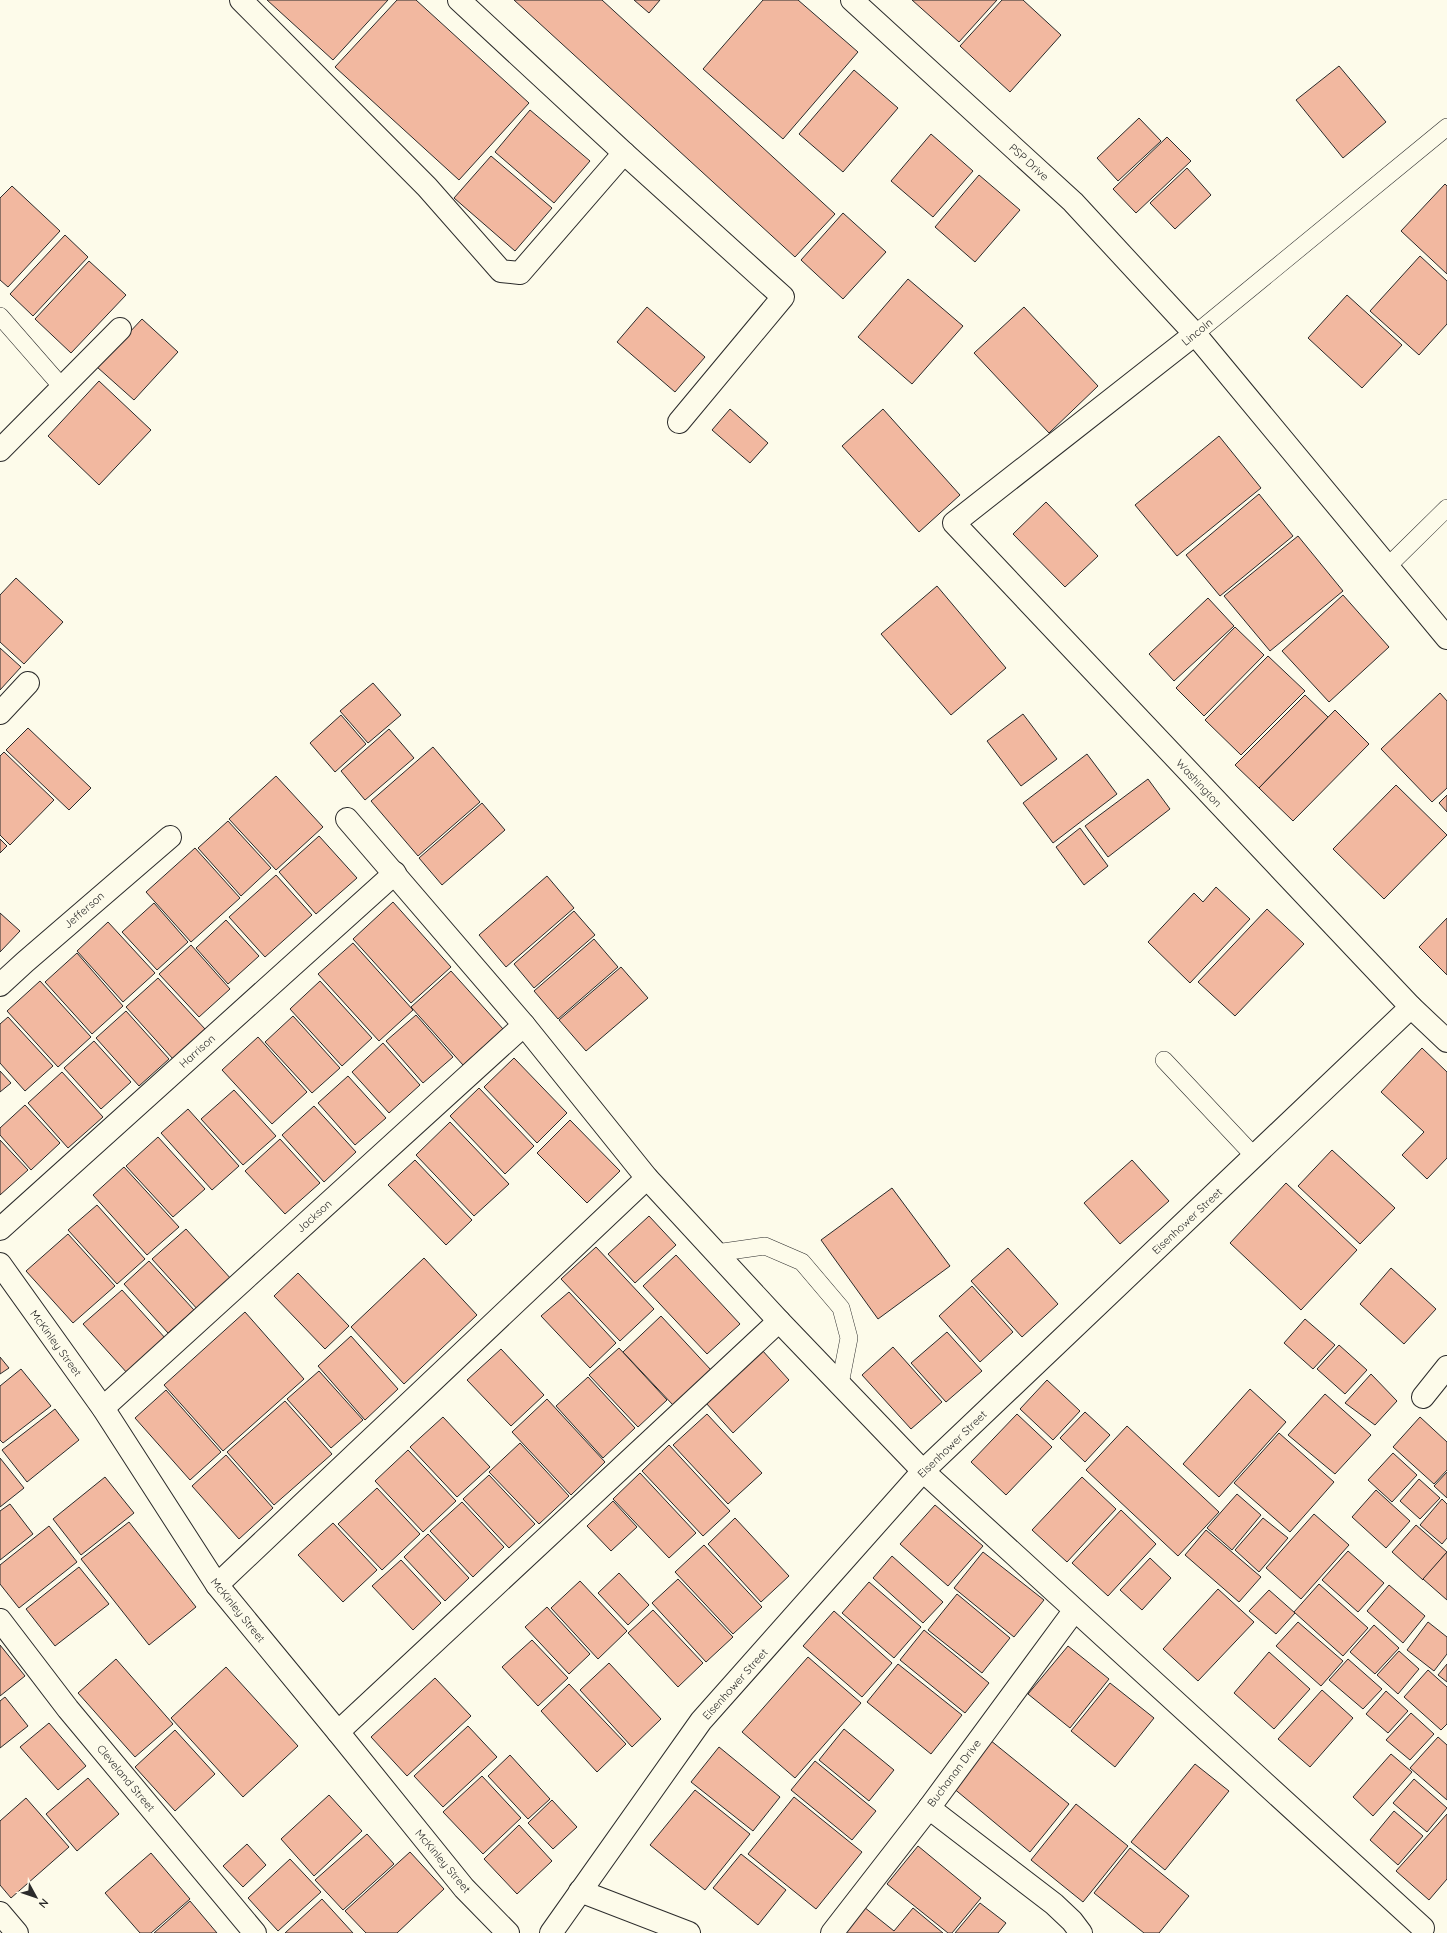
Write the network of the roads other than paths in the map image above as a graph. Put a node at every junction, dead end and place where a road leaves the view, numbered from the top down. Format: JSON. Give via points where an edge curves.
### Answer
{"nodes":[{"id":1,"x":241,"y":0,"type":"edge"},
{"id":2,"x":459,"y":0,"type":"edge"},
{"id":3,"x":852,"y":0,"type":"edge"},
{"id":4,"x":1442,"y":131,"type":"edge"},
{"id":5,"x":624,"y":153,"type":"junction"},
{"id":6,"x":0,"y":316,"type":"edge"},
{"id":7,"x":120,"y":329,"type":"dead end"},
{"id":8,"x":1195,"y":334,"type":"junction"},
{"id":9,"x":62,"y":387,"type":"junction"},
{"id":10,"x":679,"y":422,"type":"dead end"},
{"id":11,"x":0,"y":450,"type":"edge"},
{"id":12,"x":1447,"y":508,"type":"edge"},
{"id":13,"x":954,"y":523,"type":"joint"},
{"id":14,"x":1387,"y":567,"type":"junction"},
{"id":15,"x":1447,"y":638,"type":"edge"},
{"id":16,"x":28,"y":683,"type":"dead end"},
{"id":17,"x":0,"y":713,"type":"edge"},
{"id":18,"x":347,"y":820,"type":"dead end"},
{"id":19,"x":170,"y":836,"type":"dead end"},
{"id":20,"x":395,"y":873,"type":"junction"},
{"id":21,"x":0,"y":985,"type":"edge"},
{"id":22,"x":1411,"y":1008,"type":"junction"},
{"id":23,"x":524,"y":1025,"type":"junction"},
{"id":24,"x":1447,"y":1041,"type":"edge"},
{"id":25,"x":1164,"y":1060,"type":"dead end"},
{"id":26,"x":1255,"y":1157,"type":"junction"},
{"id":27,"x":647,"y":1178,"type":"junction"},
{"id":28,"x":0,"y":1229,"type":"edge"},
{"id":29,"x":716,"y":1253,"type":"junction"},
{"id":30,"x":0,"y":1264,"type":"edge"},
{"id":31,"x":779,"y":1321,"type":"junction"},
{"id":32,"x":1447,"y":1367,"type":"edge"},
{"id":33,"x":840,"y":1384,"type":"junction"},
{"id":34,"x":1423,"y":1396,"type":"dead end"},
{"id":35,"x":103,"y":1408,"type":"junction"},
{"id":36,"x":923,"y":1471,"type":"junction"},
{"id":37,"x":217,"y":1585,"type":"junction"},
{"id":38,"x":1074,"y":1611,"type":"junction"},
{"id":39,"x":0,"y":1620,"type":"edge"},
{"id":40,"x":338,"y":1732,"type":"junction"},
{"id":41,"x":929,"y":1808,"type":"junction"},
{"id":42,"x":580,"y":1892,"type":"junction"},
{"id":43,"x":0,"y":1913,"type":"edge"},
{"id":44,"x":1424,"y":1928,"type":"dead end"},
{"id":45,"x":17,"y":1933,"type":"edge"},
{"id":46,"x":255,"y":1933,"type":"edge"},
{"id":47,"x":508,"y":1933,"type":"edge"},
{"id":48,"x":551,"y":1933,"type":"edge"},
{"id":49,"x":689,"y":1933,"type":"edge"},
{"id":50,"x":832,"y":1933,"type":"edge"},
{"id":51,"x":1081,"y":1933,"type":"edge"}],
"edges":[{"from":1,"to":5,"type":"street","via":[[427,186],[501,271],[520,273]]},
{"from":2,"to":5,"type":"street"},
{"from":3,"to":8,"type":"street","name":"PSP Drive","via":[[1073,202]]},
{"from":4,"to":8,"type":"lane","name":"Lincoln"},
{"from":5,"to":10,"type":"street","via":[[783,297]]},
{"from":6,"to":9,"type":"lane"},
{"from":7,"to":9,"type":"street"},
{"from":8,"to":13,"type":"street","name":"Lincoln"},
{"from":8,"to":14,"type":"street","name":"PSP Drive"},
{"from":9,"to":11,"type":"street"},
{"from":12,"to":14,"type":"lane"},
{"from":13,"to":22,"type":"street","name":"Washington"},
{"from":14,"to":15,"type":"street","name":"PSP Drive"},
{"from":16,"to":17,"type":"street"},
{"from":18,"to":20,"type":"street"},
{"from":19,"to":21,"type":"street","name":"Jefferson"},
{"from":20,"to":23,"type":"street"},
{"from":20,"to":28,"type":"street","name":"Harrison"},
{"from":22,"to":24,"type":"street","name":"Washington"},
{"from":22,"to":26,"type":"street","name":"Eisenhower Street"},
{"from":23,"to":27,"type":"street"},
{"from":23,"to":35,"type":"street","name":"Jackson"},
{"from":25,"to":26,"type":"lane"},
{"from":26,"to":36,"type":"street","name":"Eisenhower Street"},
{"from":27,"to":29,"type":"street"},
{"from":27,"to":37,"type":"street"},
{"from":29,"to":31,"type":"street"},
{"from":29,"to":33,"type":"lane","via":[[765,1246],[802,1262],[841,1308],[849,1338]]},
{"from":30,"to":35,"type":"street","name":"McKinley Street"},
{"from":31,"to":33,"type":"street"},
{"from":31,"to":40,"type":"street"},
{"from":32,"to":34,"type":"street"},
{"from":33,"to":36,"type":"street"},
{"from":35,"to":37,"type":"street","name":"McKinley Street"},
{"from":36,"to":38,"type":"street"},
{"from":36,"to":42,"type":"street","name":"Eisenhower Street","via":[[701,1721]]},
{"from":37,"to":40,"type":"street","name":"McKinley Street"},
{"from":38,"to":41,"type":"street","name":"Buchanan Drive"},
{"from":38,"to":44,"type":"street"},
{"from":39,"to":46,"type":"street","name":"Cleveland Street","via":[[68,1709]]},
{"from":40,"to":47,"type":"street","name":"McKinley Street","via":[[464,1888]]},
{"from":41,"to":50,"type":"street","name":"Buchanan Drive"},
{"from":41,"to":51,"type":"street","via":[[1054,1904]]},
{"from":42,"to":48,"type":"street","name":"Eisenhower Street"},
{"from":42,"to":49,"type":"street"},
{"from":43,"to":45,"type":"street"}]}
